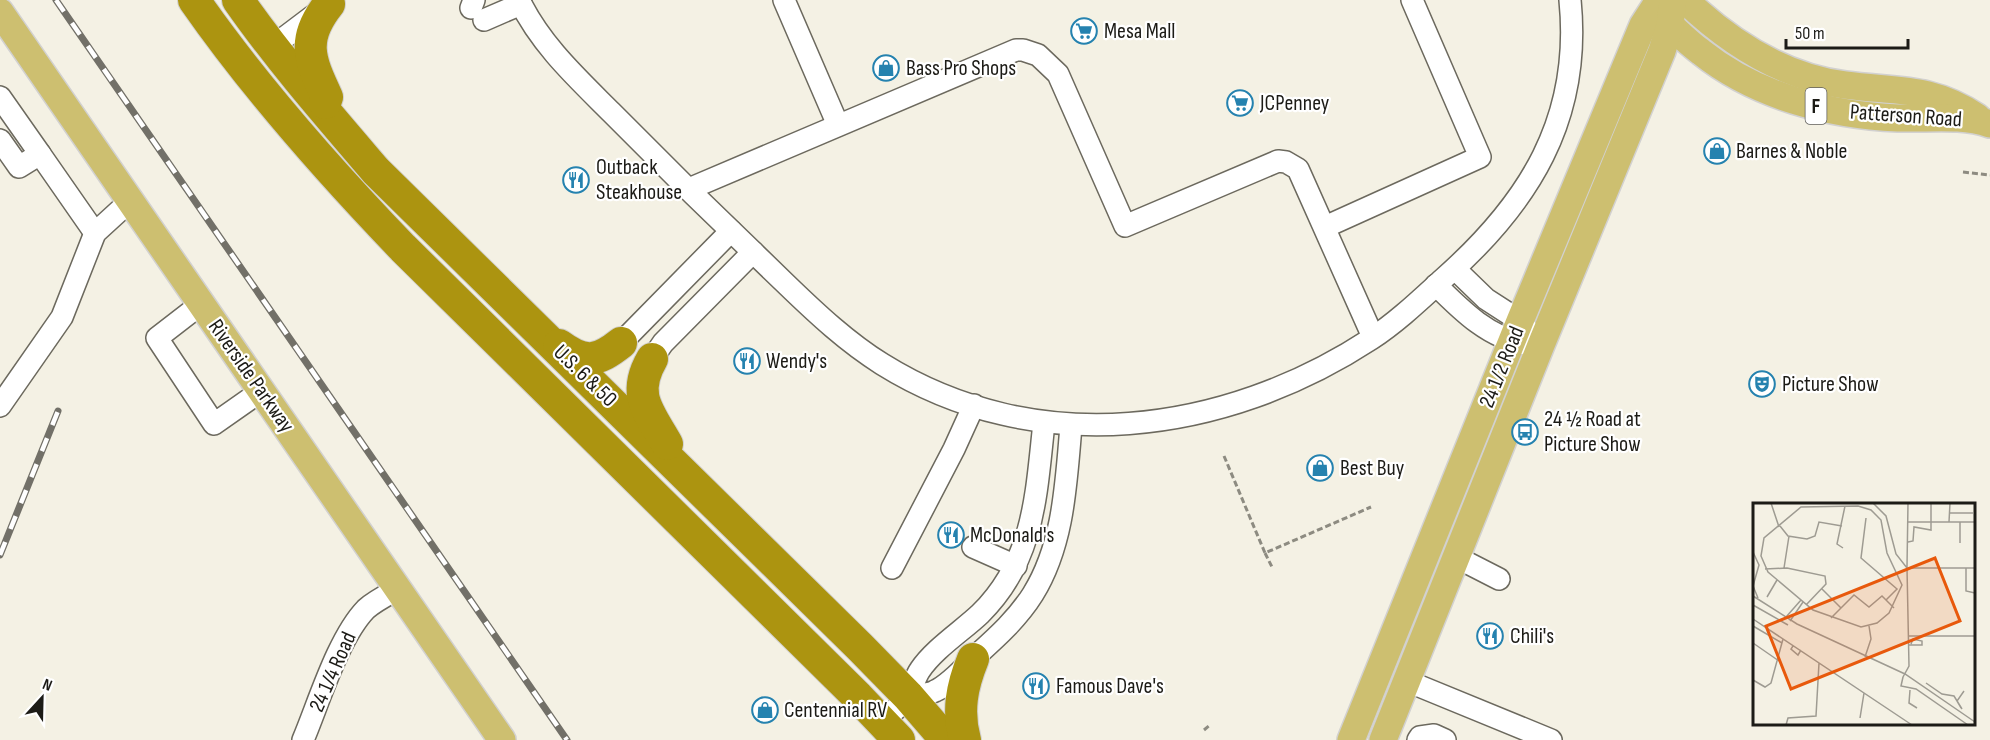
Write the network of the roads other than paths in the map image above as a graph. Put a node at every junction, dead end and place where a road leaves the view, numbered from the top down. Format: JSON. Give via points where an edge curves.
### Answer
{"nodes":[{"id":1,"x":168,"y":0,"type":"edge"},
{"id":2,"x":194,"y":0,"type":"edge"},
{"id":3,"x":211,"y":0,"type":"edge"},
{"id":4,"x":238,"y":0,"type":"edge"},
{"id":5,"x":784,"y":0,"type":"edge"},
{"id":6,"x":1413,"y":0,"type":"edge"},
{"id":7,"x":1570,"y":0,"type":"edge"},
{"id":8,"x":1685,"y":0,"type":"edge"},
{"id":9,"x":331,"y":2,"type":"edge"},
{"id":10,"x":520,"y":2,"type":"edge"},
{"id":11,"x":1661,"y":7,"type":"edge"},
{"id":12,"x":476,"y":10,"type":"edge"},
{"id":13,"x":0,"y":12,"type":"edge"},
{"id":14,"x":272,"y":47,"type":"junction"},
{"id":15,"x":0,"y":97,"type":"edge"},
{"id":16,"x":323,"y":110,"type":"junction"},
{"id":17,"x":1987,"y":123,"type":"edge"},
{"id":18,"x":838,"y":126,"type":"junction"},
{"id":19,"x":0,"y":140,"type":"edge"},
{"id":20,"x":40,"y":154,"type":"junction"},
{"id":21,"x":331,"y":172,"type":"junction"},
{"id":22,"x":689,"y":189,"type":"junction"},
{"id":23,"x":130,"y":201,"type":"junction"},
{"id":24,"x":1325,"y":227,"type":"junction"},
{"id":25,"x":731,"y":231,"type":"junction"},
{"id":26,"x":95,"y":233,"type":"junction"},
{"id":27,"x":753,"y":252,"type":"junction"},
{"id":28,"x":1455,"y":268,"type":"junction"},
{"id":29,"x":1436,"y":285,"type":"junction"},
{"id":30,"x":201,"y":304,"type":"junction"},
{"id":31,"x":537,"y":330,"type":"junction"},
{"id":32,"x":1516,"y":331,"type":"junction"},
{"id":33,"x":1373,"y":338,"type":"junction"},
{"id":34,"x":621,"y":343,"type":"joint"},
{"id":35,"x":1541,"y":345,"type":"junction"},
{"id":36,"x":652,"y":360,"type":"joint"},
{"id":37,"x":261,"y":391,"type":"junction"},
{"id":38,"x":974,"y":405,"type":"junction"},
{"id":39,"x":0,"y":406,"type":"edge"},
{"id":40,"x":1044,"y":423,"type":"junction"},
{"id":41,"x":1071,"y":426,"type":"junction"},
{"id":42,"x":685,"y":476,"type":"junction"},
{"id":43,"x":973,"y":547,"type":"dead end"},
{"id":44,"x":1456,"y":557,"type":"junction"},
{"id":45,"x":1423,"y":562,"type":"junction"},
{"id":46,"x":892,"y":568,"type":"dead end"},
{"id":47,"x":1012,"y":573,"type":"junction"},
{"id":48,"x":1499,"y":579,"type":"dead end"},
{"id":49,"x":398,"y":589,"type":"junction"},
{"id":50,"x":1032,"y":595,"type":"junction"},
{"id":51,"x":973,"y":659,"type":"junction"},
{"id":52,"x":1382,"y":663,"type":"junction"},
{"id":53,"x":1407,"y":681,"type":"junction"},
{"id":54,"x":908,"y":696,"type":"junction"},
{"id":55,"x":891,"y":730,"type":"edge"},
{"id":56,"x":303,"y":740,"type":"edge"},
{"id":57,"x":502,"y":740,"type":"edge"},
{"id":58,"x":946,"y":740,"type":"edge"},
{"id":59,"x":965,"y":740,"type":"edge"},
{"id":60,"x":1351,"y":740,"type":"edge"},
{"id":61,"x":1373,"y":740,"type":"edge"},
{"id":62,"x":1383,"y":740,"type":"edge"},
{"id":63,"x":1418,"y":740,"type":"edge"},
{"id":64,"x":1445,"y":740,"type":"edge"},
{"id":65,"x":1551,"y":740,"type":"edge"}],
"edges":[{"from":1,"to":21,"type":"highway","via":[[236,77]]},
{"from":2,"to":21,"type":"highway","name":"U.S. 6 & 50","via":[[254,82]]},
{"from":3,"to":14,"type":"highway","via":[[247,43]]},
{"from":4,"to":14,"type":"highway","name":"U.S. 6 & 50"},
{"from":5,"to":18,"type":"street"},
{"from":6,"to":24,"type":"street","via":[[1480,157]]},
{"from":7,"to":28,"type":"street","via":[[1572,33],[1566,91],[1551,140],[1521,196]]},
{"from":8,"to":17,"type":"main road","name":"Patterson Road","number":"F","via":[[1717,28],[1788,71],[1845,85],[1921,92],[1962,107]]},
{"from":9,"to":14,"type":"street"},
{"from":9,"to":16,"type":"highway","via":[[313,26],[311,37],[316,74],[327,97]]},
{"from":10,"to":12,"type":"street"},
{"from":10,"to":22,"type":"street","via":[[555,55]]},
{"from":11,"to":17,"type":"main road","name":"Patterson Road","number":"F","via":[[1702,54],[1730,72],[1789,99],[1843,112]]},
{"from":11,"to":32,"type":"main road","name":"24 1/2 Road","via":[[1643,25]]},
{"from":11,"to":35,"type":"main road","name":"24 1/2 Road","via":[[1662,51]]},
{"from":13,"to":23,"type":"main road","name":"Riverside Parkway"},
{"from":14,"to":16,"type":"highway","name":"U.S. 6 & 50"},
{"from":15,"to":20,"type":"street"},
{"from":16,"to":31,"type":"highway","name":"U.S. 6 & 50","via":[[384,178]]},
{"from":18,"to":22,"type":"street"},
{"from":18,"to":24,"type":"street","via":[[1023,50],[1046,61],[1063,83],[1125,226],[1286,162],[1298,169]]},
{"from":19,"to":20,"type":"street","via":[[19,167]]},
{"from":20,"to":26,"type":"street"},
{"from":21,"to":55,"type":"highway","name":"U.S. 6 & 50","via":[[403,248]]},
{"from":22,"to":25,"type":"street"},
{"from":23,"to":26,"type":"street"},
{"from":23,"to":30,"type":"main road","name":"Riverside Parkway"},
{"from":24,"to":33,"type":"street"},
{"from":25,"to":27,"type":"street"},
{"from":25,"to":34,"type":"street"},
{"from":26,"to":39,"type":"street","via":[[62,317]]},
{"from":27,"to":36,"type":"street","via":[[663,343]]},
{"from":27,"to":38,"type":"street","via":[[867,354],[915,382]]},
{"from":28,"to":29,"type":"street"},
{"from":28,"to":32,"type":"street"},
{"from":29,"to":32,"type":"street","via":[[1471,318],[1493,332]]},
{"from":29,"to":33,"type":"street"},
{"from":30,"to":37,"type":"main road","name":"Riverside Parkway"},
{"from":30,"to":37,"type":"street","via":[[157,338],[214,424]]},
{"from":31,"to":34,"type":"highway","via":[[584,359],[597,359]]},
{"from":31,"to":42,"type":"highway","name":"U.S. 6 & 50"},
{"from":32,"to":35,"type":"street"},
{"from":32,"to":45,"type":"main road","name":"24 1/2 Road"},
{"from":33,"to":41,"type":"street","via":[[1301,377],[1219,408],[1140,424]]},
{"from":35,"to":44,"type":"main road","name":"24 1/2 Road"},
{"from":36,"to":42,"type":"highway","via":[[641,392]]},
{"from":37,"to":49,"type":"main road","name":"Riverside Parkway"},
{"from":38,"to":40,"type":"street"},
{"from":38,"to":46,"type":"street"},
{"from":40,"to":41,"type":"street"},
{"from":40,"to":47,"type":"street","via":[[1034,506]]},
{"from":41,"to":50,"type":"street","via":[[1057,536]]},
{"from":42,"to":54,"type":"highway","name":"U.S. 6 & 50"},
{"from":43,"to":47,"type":"street"},
{"from":44,"to":48,"type":"street"},
{"from":44,"to":53,"type":"main road","name":"24 1/2 Road"},
{"from":45,"to":52,"type":"main road","name":"24 1/2 Road"},
{"from":45,"to":53,"type":"main road","via":[[1420,588],[1401,651],[1401,672]]},
{"from":47,"to":50,"type":"street"},
{"from":47,"to":54,"type":"street","via":[[981,613],[920,669]]},
{"from":49,"to":56,"type":"street","name":"24 1/4 Road","via":[[368,608],[354,624]]},
{"from":49,"to":57,"type":"main road","name":"Riverside Parkway"},
{"from":50,"to":51,"type":"street"},
{"from":51,"to":54,"type":"street","via":[[935,691]]},
{"from":51,"to":59,"type":"highway","via":[[961,697]]},
{"from":52,"to":60,"type":"main road","name":"24 1/2 Road"},
{"from":52,"to":61,"type":"main road","via":[[1389,674],[1389,684]]},
{"from":53,"to":62,"type":"main road","name":"24 1/2 Road"},
{"from":53,"to":65,"type":"street"},
{"from":54,"to":55,"type":"street"},
{"from":54,"to":58,"type":"highway","name":"U.S. 6 & 50"},
{"from":63,"to":64,"type":"street","via":[[1434,735]]}]}
